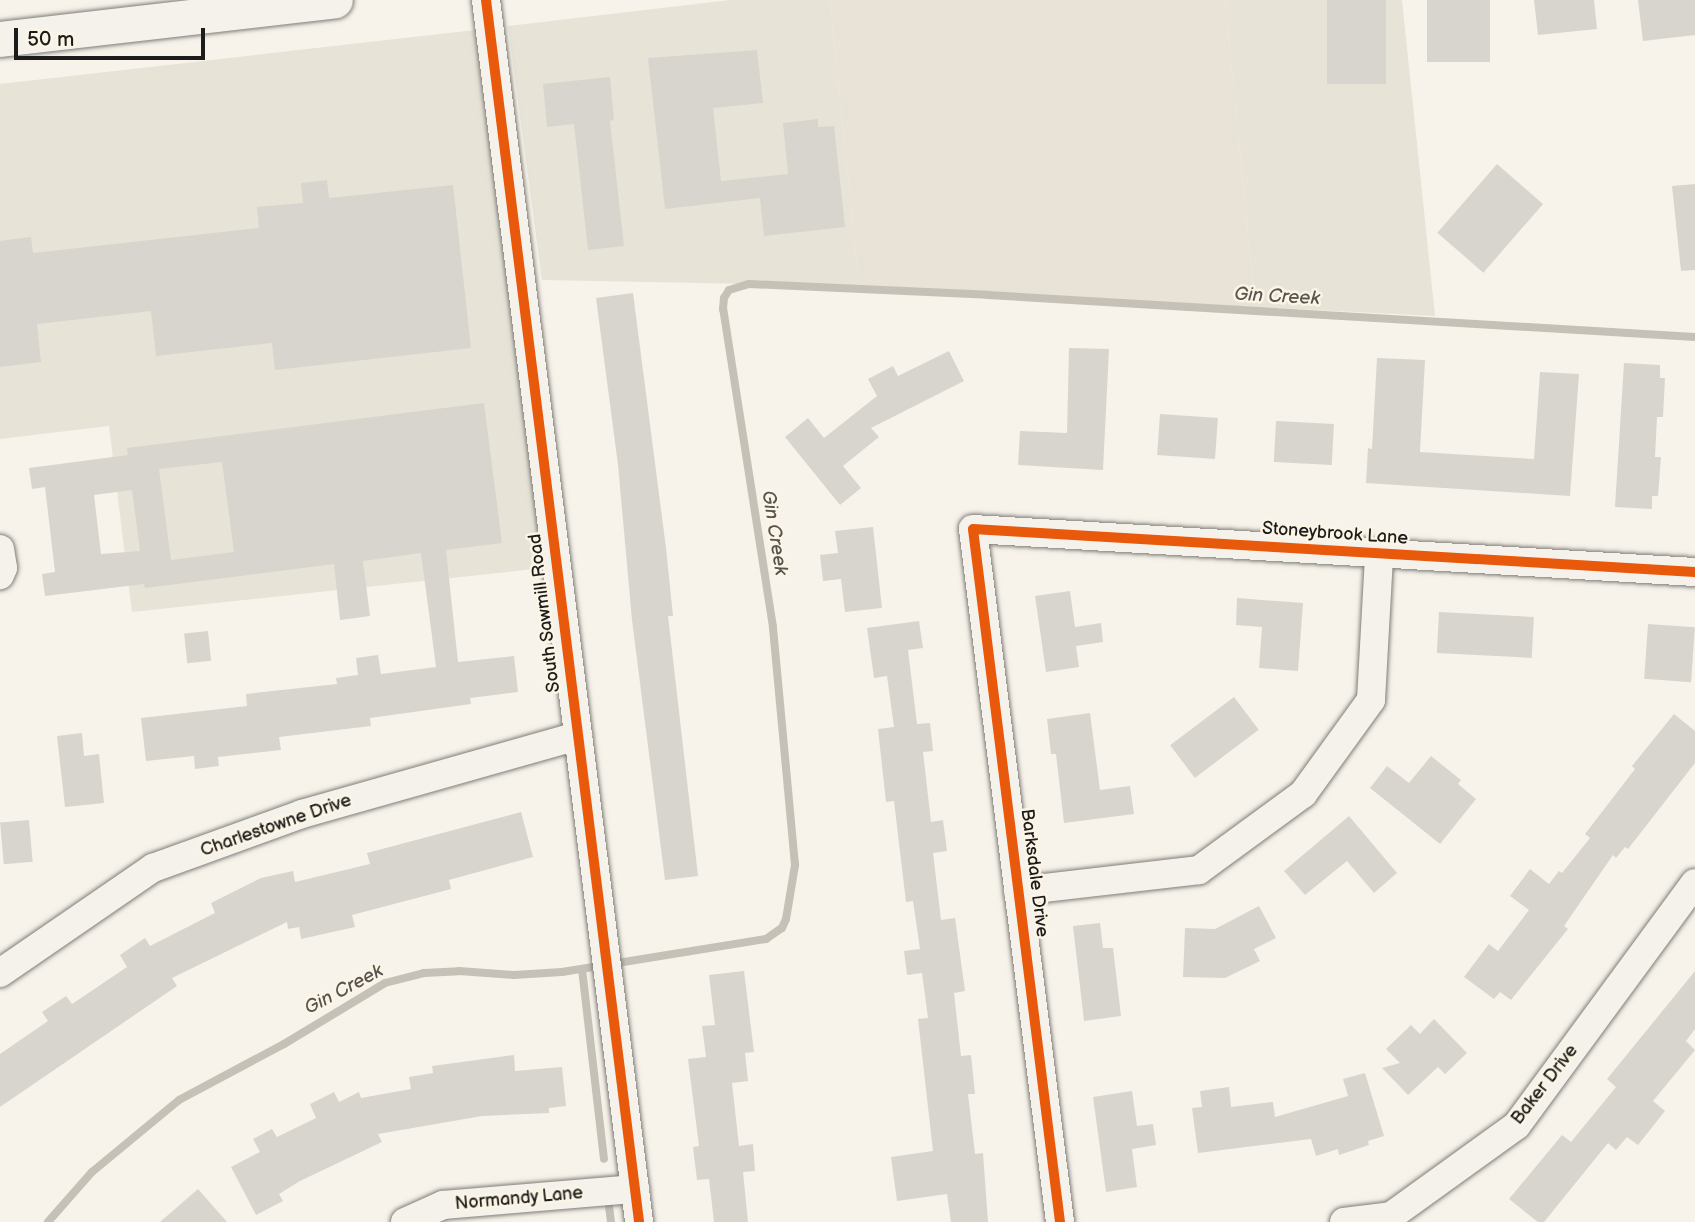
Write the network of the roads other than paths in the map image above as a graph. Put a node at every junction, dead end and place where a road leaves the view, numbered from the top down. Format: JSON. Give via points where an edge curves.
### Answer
{"nodes":[{"id":1,"x":335,"y":0,"type":"edge"},
{"id":2,"x":486,"y":0,"type":"edge"},
{"id":3,"x":268,"y":4,"type":"edge"},
{"id":4,"x":0,"y":39,"type":"edge"},
{"id":5,"x":972,"y":529,"type":"joint"},
{"id":6,"x":0,"y":548,"type":"edge"},
{"id":7,"x":1379,"y":555,"type":"junction"},
{"id":8,"x":1695,"y":572,"type":"edge"},
{"id":9,"x":0,"y":575,"type":"edge"},
{"id":10,"x":578,"y":736,"type":"junction"},
{"id":11,"x":1695,"y":883,"type":"edge"},
{"id":12,"x":1018,"y":891,"type":"junction"},
{"id":13,"x":0,"y":973,"type":"edge"},
{"id":14,"x":635,"y":1189,"type":"junction"},
{"id":15,"x":405,"y":1222,"type":"edge"},
{"id":16,"x":639,"y":1222,"type":"edge"},
{"id":17,"x":1060,"y":1222,"type":"edge"},
{"id":18,"x":1344,"y":1222,"type":"edge"}],
"edges":[{"from":1,"to":3,"type":"main road"},
{"from":2,"to":10,"type":"street","name":"South Sawmill Road"},
{"from":3,"to":4,"type":"main road"},
{"from":5,"to":7,"type":"street","name":"Stoneybrook Lane"},
{"from":5,"to":12,"type":"street","name":"Barksdale Drive"},
{"from":6,"to":9,"type":"street"},
{"from":7,"to":8,"type":"street","name":"Stoneybrook Lane"},
{"from":7,"to":12,"type":"street","via":[[1371,700],[1303,794],[1199,870]]},
{"from":10,"to":13,"type":"street","name":"Charlestowne Drive","via":[[302,814],[153,868]]},
{"from":10,"to":14,"type":"street","name":"South Sawmill Road"},
{"from":11,"to":18,"type":"street","name":"Baker Drive","via":[[1517,1125],[1391,1216]]},
{"from":12,"to":17,"type":"street","name":"Barksdale Drive"},
{"from":14,"to":15,"type":"street","name":"Normandy Lane","via":[[443,1205]]},
{"from":14,"to":16,"type":"street","name":"South Sawmill Road"}]}
